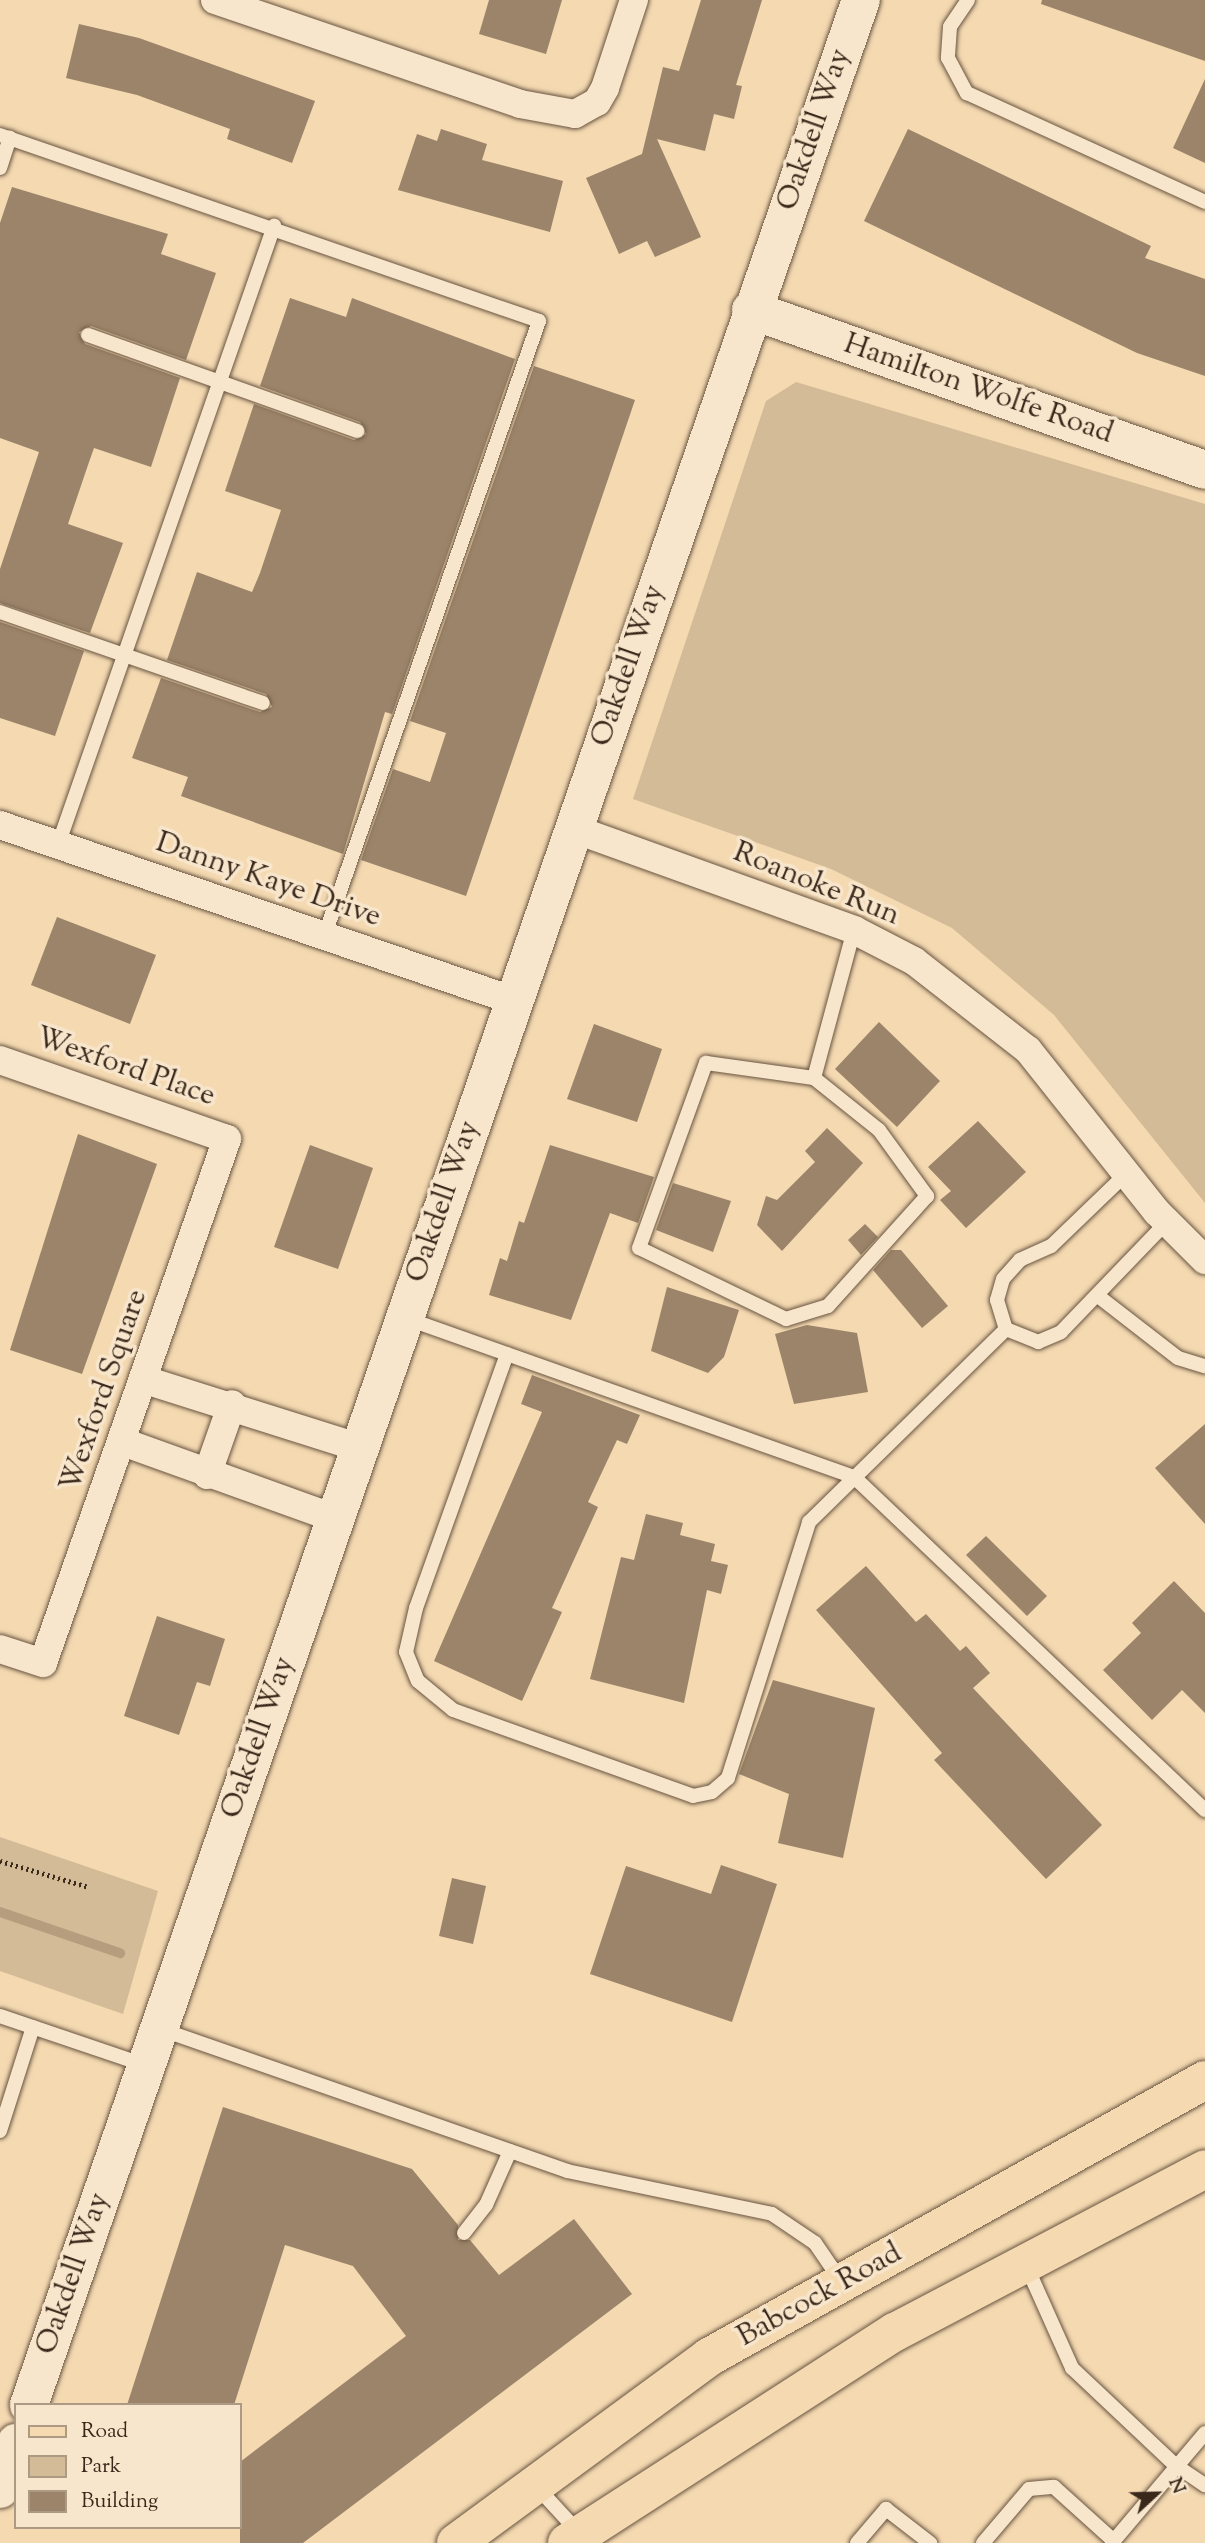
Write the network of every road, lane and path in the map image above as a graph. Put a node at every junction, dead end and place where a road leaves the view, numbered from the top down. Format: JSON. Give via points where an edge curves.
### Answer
{"nodes":[{"id":1,"x":215,"y":0,"type":"edge"},
{"id":2,"x":634,"y":0,"type":"edge"},
{"id":3,"x":861,"y":0,"type":"edge"},
{"id":4,"x":968,"y":0,"type":"edge"},
{"id":5,"x":271,"y":9,"type":"edge"},
{"id":6,"x":5,"y":137,"type":"edge"},
{"id":7,"x":0,"y":168,"type":"edge"},
{"id":8,"x":1205,"y":202,"type":"edge"},
{"id":9,"x":274,"y":226,"type":"junction"},
{"id":10,"x":751,"y":310,"type":"junction"},
{"id":11,"x":88,"y":335,"type":"dead end"},
{"id":12,"x":219,"y":382,"type":"junction"},
{"id":13,"x":357,"y":431,"type":"dead end"},
{"id":14,"x":1205,"y":470,"type":"edge"},
{"id":15,"x":0,"y":612,"type":"edge"},
{"id":16,"x":124,"y":655,"type":"junction"},
{"id":17,"x":263,"y":703,"type":"dead end"},
{"id":18,"x":0,"y":825,"type":"edge"},
{"id":19,"x":574,"y":830,"type":"junction"},
{"id":20,"x":58,"y":845,"type":"junction"},
{"id":21,"x":854,"y":930,"type":"junction"},
{"id":22,"x":325,"y":934,"type":"junction"},
{"id":23,"x":515,"y":1001,"type":"junction"},
{"id":24,"x":0,"y":1060,"type":"edge"},
{"id":25,"x":814,"y":1078,"type":"junction"},
{"id":26,"x":228,"y":1139,"type":"joint"},
{"id":27,"x":1128,"y":1172,"type":"junction"},
{"id":28,"x":1167,"y":1223,"type":"junction"},
{"id":29,"x":1205,"y":1260,"type":"edge"},
{"id":30,"x":1097,"y":1296,"type":"junction"},
{"id":31,"x":403,"y":1317,"type":"junction"},
{"id":32,"x":1006,"y":1329,"type":"junction"},
{"id":33,"x":507,"y":1354,"type":"junction"},
{"id":34,"x":1205,"y":1366,"type":"edge"},
{"id":35,"x":145,"y":1380,"type":"junction"},
{"id":36,"x":232,"y":1404,"type":"junction"},
{"id":37,"x":123,"y":1441,"type":"junction"},
{"id":38,"x":358,"y":1447,"type":"junction"},
{"id":39,"x":207,"y":1475,"type":"junction"},
{"id":40,"x":854,"y":1477,"type":"junction"},
{"id":41,"x":334,"y":1518,"type":"junction"},
{"id":42,"x":0,"y":1649,"type":"edge"},
{"id":43,"x":1205,"y":1810,"type":"edge"},
{"id":44,"x":0,"y":1861,"type":"edge"},
{"id":45,"x":89,"y":1887,"type":"dead end"},
{"id":46,"x":0,"y":2016,"type":"edge"},
{"id":47,"x":33,"y":2027,"type":"junction"},
{"id":48,"x":159,"y":2029,"type":"junction"},
{"id":49,"x":146,"y":2065,"type":"junction"},
{"id":50,"x":1205,"y":2080,"type":"edge"},
{"id":51,"x":0,"y":2131,"type":"edge"},
{"id":52,"x":510,"y":2151,"type":"junction"},
{"id":53,"x":1205,"y":2169,"type":"edge"},
{"id":54,"x":464,"y":2233,"type":"dead end"},
{"id":55,"x":1026,"y":2263,"type":"junction"},
{"id":56,"x":844,"y":2285,"type":"junction"},
{"id":57,"x":30,"y":2403,"type":"edge"},
{"id":58,"x":1205,"y":2433,"type":"edge"},
{"id":59,"x":14,"y":2449,"type":"edge"},
{"id":60,"x":1175,"y":2465,"type":"junction"},
{"id":61,"x":532,"y":2482,"type":"junction"},
{"id":62,"x":1205,"y":2485,"type":"edge"},
{"id":63,"x":0,"y":2489,"type":"edge"},
{"id":64,"x":579,"y":2540,"type":"edge"},
{"id":65,"x":1113,"y":2542,"type":"edge"},
{"id":66,"x":456,"y":2543,"type":"edge"},
{"id":67,"x":858,"y":2543,"type":"edge"},
{"id":68,"x":930,"y":2543,"type":"edge"},
{"id":69,"x":983,"y":2543,"type":"edge"}],
"edges":[{"from":1,"to":5,"type":"street"},
{"from":2,"to":5,"type":"street","via":[[605,88],[575,114],[520,104]]},
{"from":3,"to":10,"type":"street","name":"Oakdell Way"},
{"from":4,"to":8,"type":"lane","via":[[950,27],[948,58],[967,93]]},
{"from":6,"to":7,"type":"lane"},
{"from":6,"to":9,"type":"lane"},
{"from":9,"to":12,"type":"lane"},
{"from":9,"to":22,"type":"lane","via":[[539,321]]},
{"from":10,"to":14,"type":"street","name":"Hamilton Wolfe Road"},
{"from":10,"to":19,"type":"street","name":"Oakdell Way"},
{"from":11,"to":12,"type":"lane"},
{"from":12,"to":13,"type":"lane"},
{"from":12,"to":16,"type":"lane"},
{"from":15,"to":16,"type":"lane"},
{"from":16,"to":17,"type":"lane"},
{"from":16,"to":20,"type":"lane"},
{"from":18,"to":20,"type":"street","name":"Danny Kaye Drive"},
{"from":19,"to":21,"type":"street","name":"Roanoke Run"},
{"from":19,"to":23,"type":"street","name":"Oakdell Way"},
{"from":20,"to":22,"type":"street","name":"Danny Kaye Drive"},
{"from":21,"to":25,"type":"lane"},
{"from":21,"to":27,"type":"street","name":"Roanoke Run","via":[[914,961],[999,1024],[1072,1099]]},
{"from":22,"to":23,"type":"street","name":"Danny Kaye Drive"},
{"from":23,"to":31,"type":"street","name":"Oakdell Way"},
{"from":24,"to":26,"type":"street","name":"Wexford Place"},
{"from":25,"to":25,"type":"lane","via":[[706,1063],[639,1248],[786,1319],[828,1306],[928,1196],[879,1130]]},
{"from":26,"to":35,"type":"street","name":"Wexford Square"},
{"from":27,"to":28,"type":"street","name":"Roanoke Run"},
{"from":27,"to":32,"type":"lane","via":[[1051,1246],[1020,1260],[1003,1279],[997,1300]]},
{"from":28,"to":29,"type":"street","name":"Roanoke Run"},
{"from":28,"to":30,"type":"lane"},
{"from":30,"to":32,"type":"lane","via":[[1061,1332],[1038,1342]]},
{"from":30,"to":34,"type":"lane","via":[[1178,1358]]},
{"from":31,"to":33,"type":"lane"},
{"from":31,"to":38,"type":"street","name":"Oakdell Way"},
{"from":32,"to":40,"type":"lane"},
{"from":33,"to":40,"type":"lane"},
{"from":33,"to":40,"type":"lane","via":[[421,1595],[406,1652],[433,1699],[518,1735],[693,1796],[712,1792],[735,1758],[809,1522]]},
{"from":35,"to":36,"type":"street"},
{"from":35,"to":37,"type":"street","name":"Wexford Square"},
{"from":36,"to":38,"type":"street"},
{"from":36,"to":39,"type":"street"},
{"from":37,"to":39,"type":"street"},
{"from":37,"to":42,"type":"street","name":"Wexford Square","via":[[43,1664]]},
{"from":38,"to":41,"type":"street","name":"Oakdell Way"},
{"from":39,"to":41,"type":"street"},
{"from":40,"to":43,"type":"lane"},
{"from":41,"to":48,"type":"street","name":"Oakdell Way"},
{"from":44,"to":45,"type":"path"},
{"from":46,"to":47,"type":"lane"},
{"from":47,"to":49,"type":"lane"},
{"from":47,"to":51,"type":"lane"},
{"from":48,"to":49,"type":"street","name":"Oakdell Way"},
{"from":48,"to":52,"type":"lane"},
{"from":49,"to":57,"type":"street","name":"Oakdell Way"},
{"from":50,"to":56,"type":"main road","name":"Babcock Road"},
{"from":52,"to":54,"type":"lane","via":[[486,2205]]},
{"from":52,"to":56,"type":"lane","via":[[567,2171],[772,2214],[815,2243]]},
{"from":53,"to":55,"type":"main road"},
{"from":55,"to":60,"type":"lane","via":[[1072,2368]]},
{"from":55,"to":64,"type":"main road","via":[[895,2332]]},
{"from":56,"to":61,"type":"main road","name":"Babcock Road","via":[[709,2357]]},
{"from":58,"to":60,"type":"lane"},
{"from":59,"to":63,"type":"street"},
{"from":60,"to":62,"type":"lane"},
{"from":60,"to":65,"type":"lane"},
{"from":61,"to":64,"type":"lane"},
{"from":61,"to":66,"type":"main road","name":"Babcock Road"},
{"from":65,"to":69,"type":"lane","via":[[1054,2487],[1028,2489]]},
{"from":67,"to":68,"type":"lane","via":[[886,2509]]}]}
